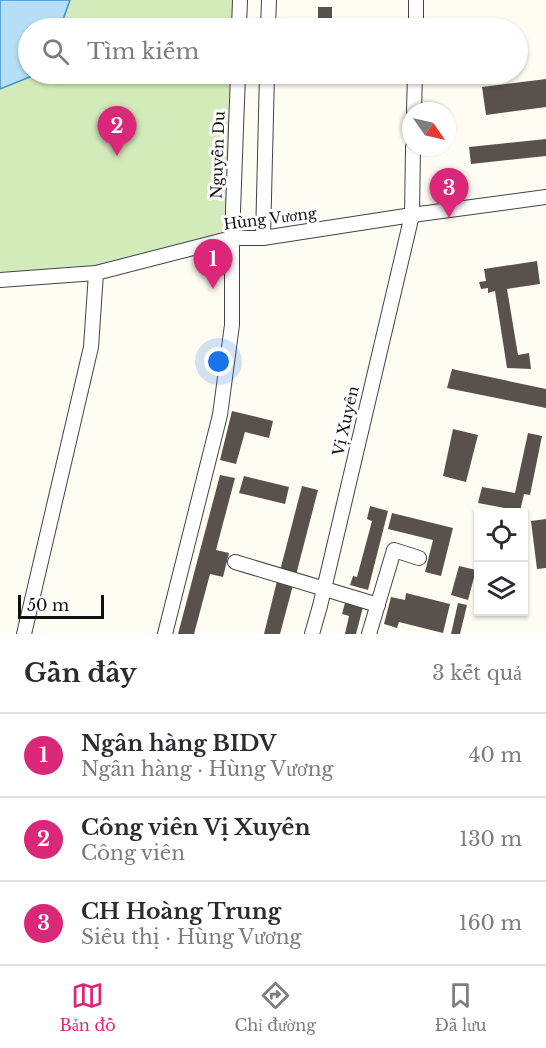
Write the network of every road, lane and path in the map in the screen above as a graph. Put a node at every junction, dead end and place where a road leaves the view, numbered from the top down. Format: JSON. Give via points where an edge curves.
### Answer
{"nodes":[{"id":1,"x":240,"y":0,"type":"edge"},
{"id":2,"x":268,"y":0,"type":"edge"},
{"id":3,"x":416,"y":0,"type":"edge"},
{"id":4,"x":239,"y":18,"type":"edge"},
{"id":5,"x":268,"y":18,"type":"edge"},
{"id":6,"x":416,"y":18,"type":"edge"},
{"id":7,"x":238,"y":84,"type":"edge"},
{"id":8,"x":267,"y":84,"type":"edge"},
{"id":9,"x":415,"y":84,"type":"edge"},
{"id":10,"x":414,"y":102,"type":"edge"},
{"id":11,"x":413,"y":156,"type":"edge"},
{"id":12,"x":546,"y":197,"type":"edge"},
{"id":13,"x":411,"y":215,"type":"junction"},
{"id":14,"x":232,"y":238,"type":"junction"},
{"id":15,"x":263,"y":238,"type":"junction"},
{"id":16,"x":96,"y":273,"type":"junction"},
{"id":17,"x":0,"y":280,"type":"edge"},
{"id":18,"x":419,"y":558,"type":"dead end"},
{"id":19,"x":235,"y":562,"type":"dead end"},
{"id":20,"x":324,"y":588,"type":"junction"},
{"id":21,"x":378,"y":605,"type":"junction"},
{"id":22,"x":24,"y":634,"type":"edge"},
{"id":23,"x":165,"y":634,"type":"edge"},
{"id":24,"x":312,"y":634,"type":"edge"},
{"id":25,"x":369,"y":634,"type":"edge"}],
"edges":[{"from":1,"to":4,"type":"street"},
{"from":2,"to":5,"type":"street"},
{"from":3,"to":6,"type":"street"},
{"from":7,"to":14,"type":"street","name":"Nguyễn Du"},
{"from":8,"to":15,"type":"street"},
{"from":9,"to":10,"type":"street"},
{"from":11,"to":13,"type":"street","name":"Vị Xuyên"},
{"from":12,"to":13,"type":"street","name":"Hùng Vương"},
{"from":13,"to":15,"type":"street","name":"Hùng Vương"},
{"from":13,"to":20,"type":"street","name":"Vị Xuyên"},
{"from":14,"to":15,"type":"street","name":"Hùng Vương"},
{"from":14,"to":16,"type":"street","name":"Hùng Vương"},
{"from":14,"to":23,"type":"street","name":"Nguyễn Du","via":[[232,325],[219,416]]},
{"from":16,"to":17,"type":"street","name":"Hùng Vương"},
{"from":16,"to":22,"type":"street","via":[[91,347]]},
{"from":18,"to":21,"type":"street","via":[[394,550]]},
{"from":19,"to":20,"type":"street"},
{"from":20,"to":21,"type":"street"},
{"from":20,"to":24,"type":"street","name":"Vị Xuyên"},
{"from":21,"to":25,"type":"street"}]}
